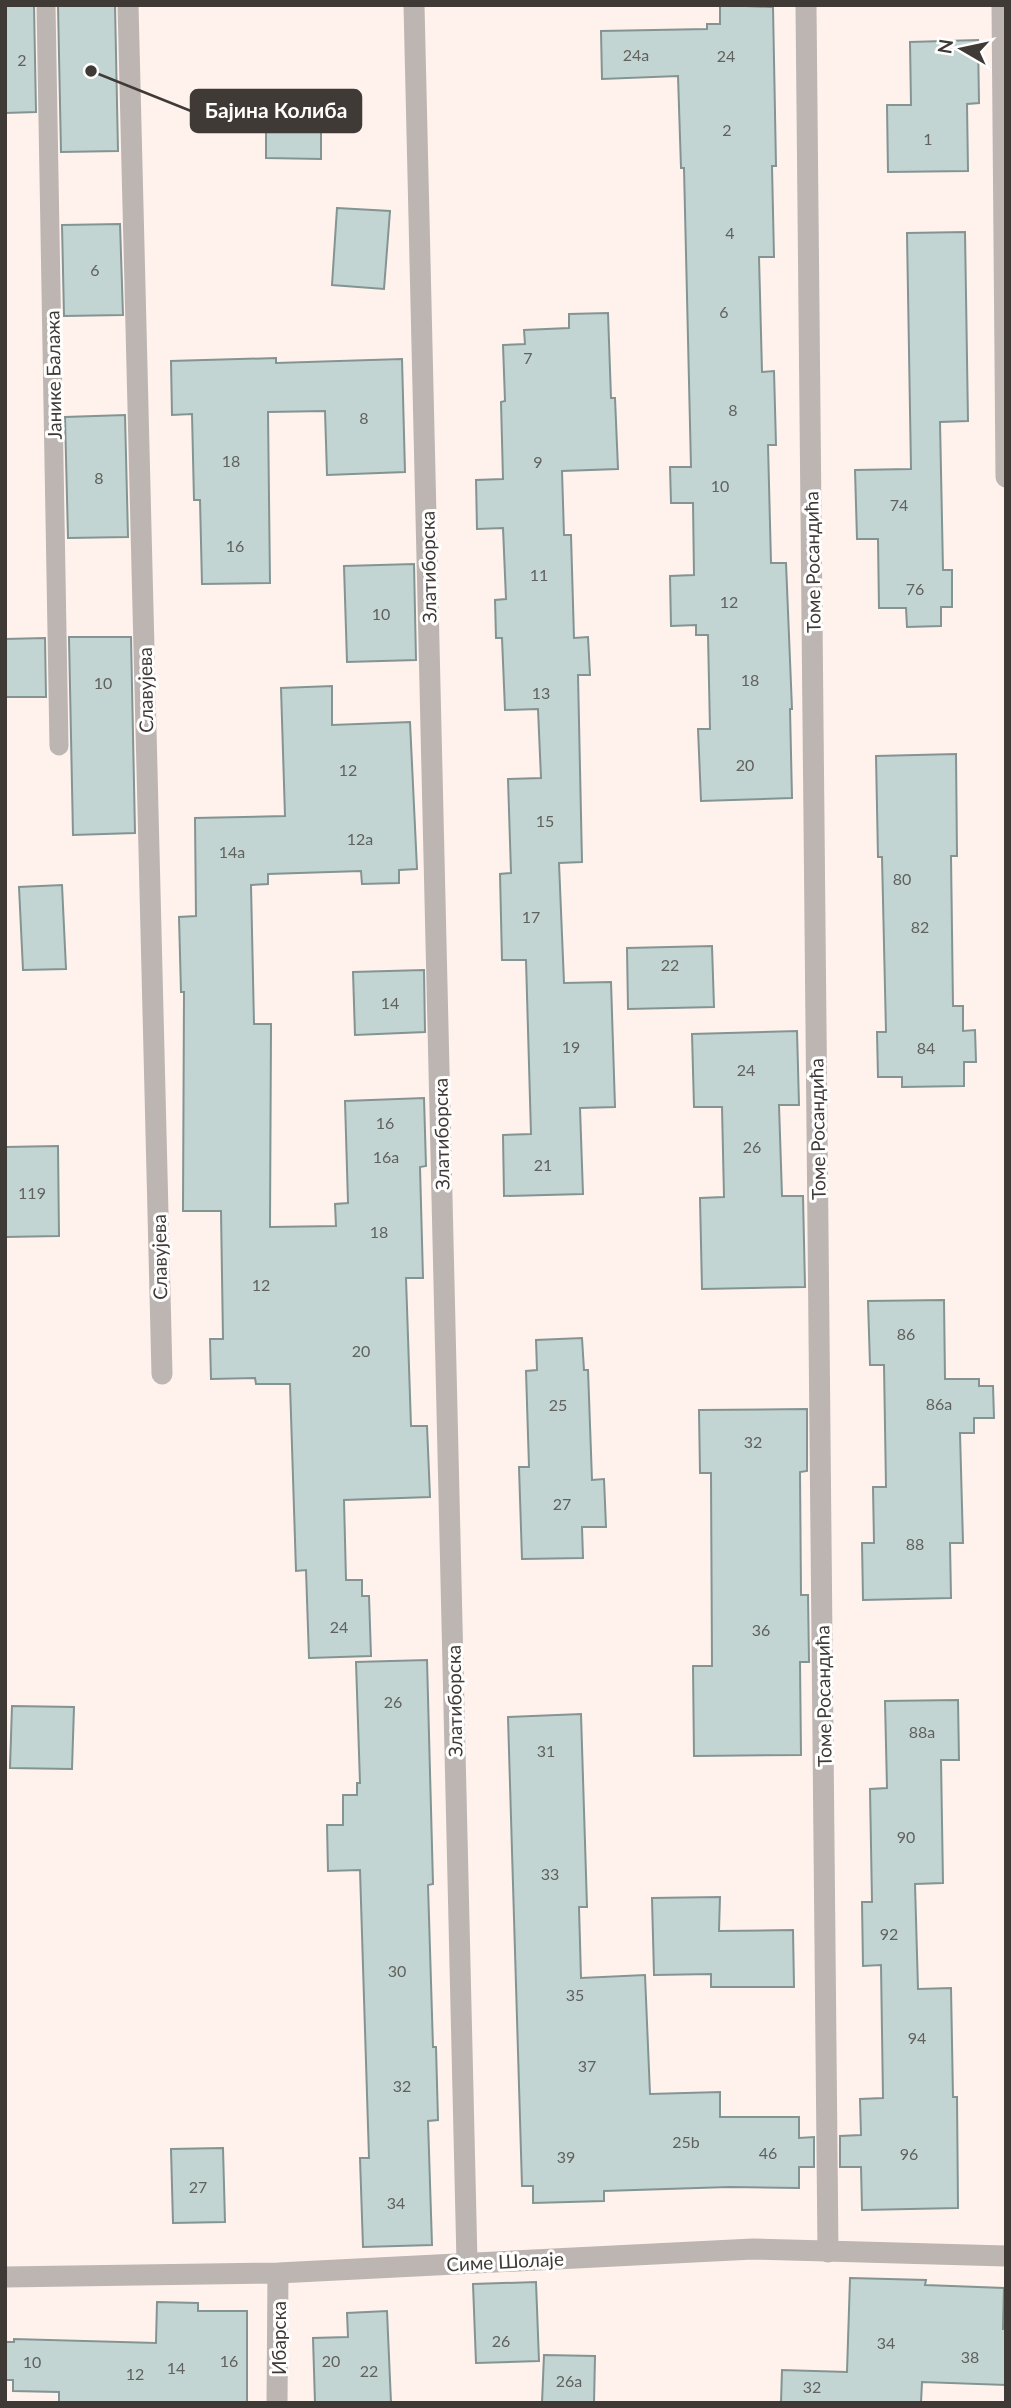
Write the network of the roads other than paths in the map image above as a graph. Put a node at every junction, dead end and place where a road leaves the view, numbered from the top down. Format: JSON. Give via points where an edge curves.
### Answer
{"nodes":[{"id":1,"x":46,"y":5,"type":"edge"},
{"id":2,"x":128,"y":5,"type":"edge"},
{"id":3,"x":414,"y":5,"type":"edge"},
{"id":4,"x":806,"y":5,"type":"edge"},
{"id":5,"x":1002,"y":5,"type":"edge"},
{"id":6,"x":1006,"y":477,"type":"edge"},
{"id":7,"x":59,"y":746,"type":"dead end"},
{"id":8,"x":162,"y":1374,"type":"dead end"},
{"id":9,"x":828,"y":2252,"type":"junction"},
{"id":10,"x":1006,"y":2256,"type":"edge"},
{"id":11,"x":467,"y":2262,"type":"junction"},
{"id":12,"x":278,"y":2273,"type":"junction"},
{"id":13,"x":5,"y":2277,"type":"edge"},
{"id":14,"x":277,"y":2403,"type":"edge"}],
"edges":[{"from":1,"to":7,"type":"lane","name":"Јанике Балажа"},
{"from":2,"to":8,"type":"street","name":"Славујева"},
{"from":3,"to":11,"type":"street","name":"Златиборска"},
{"from":4,"to":9,"type":"street","name":"Томе Росандића"},
{"from":5,"to":6,"type":"street"},
{"from":9,"to":10,"type":"street","name":"Симе Шолаје"},
{"from":9,"to":11,"type":"street","name":"Симе Шолаје","via":[[753,2249]]},
{"from":11,"to":12,"type":"street","name":"Симе Шолаје"},
{"from":12,"to":13,"type":"street","name":"Симе Шолаје"},
{"from":12,"to":14,"type":"street","name":"Ибарска"}]}
